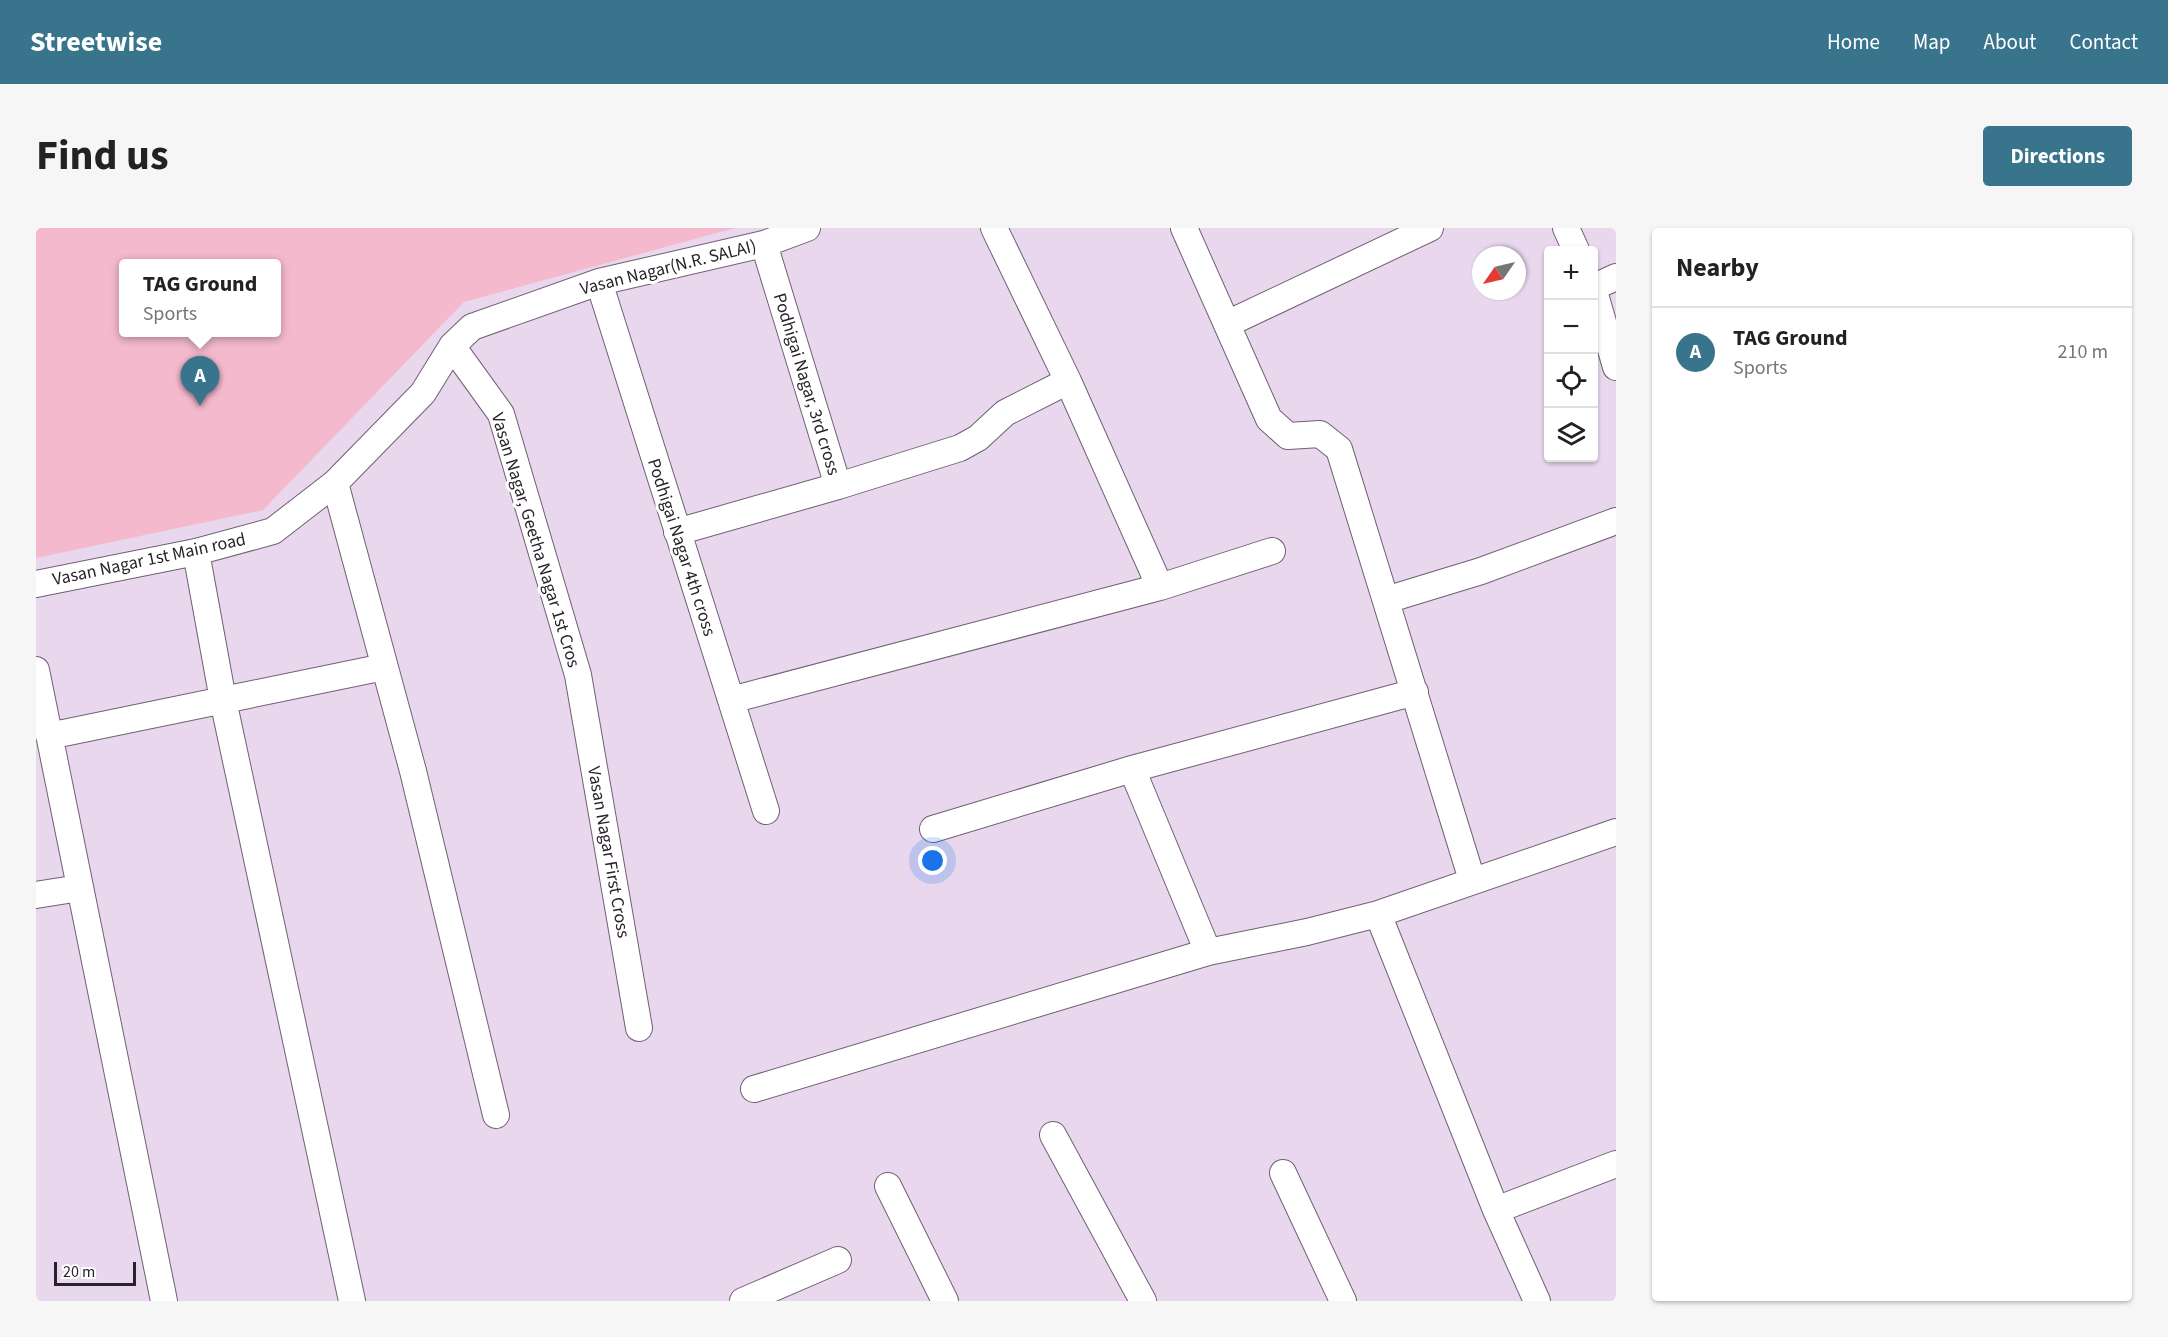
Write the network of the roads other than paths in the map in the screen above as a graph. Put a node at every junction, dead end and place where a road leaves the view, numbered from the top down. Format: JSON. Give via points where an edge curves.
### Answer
{"nodes":[{"id":1,"x":807,"y":228,"type":"edge"},
{"id":2,"x":994,"y":228,"type":"edge"},
{"id":3,"x":1184,"y":228,"type":"edge"},
{"id":4,"x":1430,"y":228,"type":"edge"},
{"id":5,"x":1566,"y":228,"type":"edge"},
{"id":6,"x":764,"y":244,"type":"junction"},
{"id":7,"x":1574,"y":246,"type":"edge"},
{"id":8,"x":1616,"y":277,"type":"edge"},
{"id":9,"x":598,"y":282,"type":"junction"},
{"id":10,"x":1598,"y":286,"type":"edge"},
{"id":11,"x":1596,"y":300,"type":"edge"},
{"id":12,"x":1227,"y":324,"type":"junction"},
{"id":13,"x":452,"y":346,"type":"junction"},
{"id":14,"x":1616,"y":367,"type":"edge"},
{"id":15,"x":1068,"y":381,"type":"junction"},
{"id":16,"x":423,"y":393,"type":"joint"},
{"id":17,"x":335,"y":483,"type":"junction"},
{"id":18,"x":838,"y":486,"type":"junction"},
{"id":19,"x":1616,"y":521,"type":"edge"},
{"id":20,"x":677,"y":532,"type":"junction"},
{"id":21,"x":1272,"y":551,"type":"dead end"},
{"id":22,"x":196,"y":552,"type":"junction"},
{"id":23,"x":36,"y":584,"type":"edge"},
{"id":24,"x":1160,"y":587,"type":"junction"},
{"id":25,"x":1386,"y":600,"type":"junction"},
{"id":26,"x":384,"y":667,"type":"junction"},
{"id":27,"x":36,"y":669,"type":"edge"},
{"id":28,"x":578,"y":675,"type":"joint"},
{"id":29,"x":1415,"y":692,"type":"junction"},
{"id":30,"x":223,"y":700,"type":"junction"},
{"id":31,"x":730,"y":700,"type":"junction"},
{"id":32,"x":49,"y":736,"type":"junction"},
{"id":33,"x":1132,"y":769,"type":"junction"},
{"id":34,"x":766,"y":811,"type":"dead end"},
{"id":35,"x":933,"y":829,"type":"dead end"},
{"id":36,"x":1616,"y":832,"type":"edge"},
{"id":37,"x":1472,"y":880,"type":"junction"},
{"id":38,"x":80,"y":888,"type":"junction"},
{"id":39,"x":36,"y":894,"type":"edge"},
{"id":40,"x":1378,"y":914,"type":"junction"},
{"id":41,"x":1208,"y":952,"type":"junction"},
{"id":42,"x":639,"y":1028,"type":"dead end"},
{"id":43,"x":754,"y":1089,"type":"dead end"},
{"id":44,"x":496,"y":1115,"type":"dead end"},
{"id":45,"x":1053,"y":1135,"type":"dead end"},
{"id":46,"x":1616,"y":1164,"type":"edge"},
{"id":47,"x":1283,"y":1173,"type":"dead end"},
{"id":48,"x":888,"y":1186,"type":"dead end"},
{"id":49,"x":1496,"y":1210,"type":"junction"},
{"id":50,"x":838,"y":1260,"type":"dead end"},
{"id":51,"x":164,"y":1301,"type":"edge"},
{"id":52,"x":352,"y":1301,"type":"edge"},
{"id":53,"x":743,"y":1301,"type":"edge"},
{"id":54,"x":945,"y":1301,"type":"edge"},
{"id":55,"x":1143,"y":1301,"type":"edge"},
{"id":56,"x":1343,"y":1301,"type":"edge"},
{"id":57,"x":1538,"y":1301,"type":"edge"}],
"edges":[{"from":1,"to":6,"type":"street","name":"Vasan Nagar(N.R. SALAI)"},
{"from":2,"to":15,"type":"street"},
{"from":3,"to":12,"type":"street"},
{"from":4,"to":12,"type":"street"},
{"from":5,"to":7,"type":"street"},
{"from":6,"to":9,"type":"street","name":"Vasan Nagar(N.R. SALAI)"},
{"from":6,"to":18,"type":"street","name":"Podhigai Nagar, 3rd cross"},
{"from":8,"to":10,"type":"street"},
{"from":9,"to":13,"type":"street","name":"Vasan Nagar(N.R. SALAI)","via":[[472,327]]},
{"from":9,"to":20,"type":"street","name":"Podhigai Nagar 4th cross"},
{"from":11,"to":14,"type":"street"},
{"from":12,"to":25,"type":"street","via":[[1269,419],[1288,436],[1320,434],[1339,449]]},
{"from":13,"to":16,"type":"street","name":"Vasan Nagar(N.R. SALAI)"},
{"from":13,"to":28,"type":"street","name":"Vasan Nagar, Geetha Nagar 1st Cros","via":[[501,414]]},
{"from":15,"to":18,"type":"street","name":"Podhigai Nagar, 3rd cross","via":[[1005,413],[978,438],[960,448]]},
{"from":15,"to":24,"type":"street"},
{"from":16,"to":17,"type":"street","name":"Vasan Nagar 1st Main road"},
{"from":17,"to":22,"type":"street","name":"Vasan Nagar 1st Main road","via":[[273,531]]},
{"from":17,"to":26,"type":"street"},
{"from":18,"to":20,"type":"street"},
{"from":19,"to":25,"type":"street","via":[[1481,571]]},
{"from":20,"to":31,"type":"street","name":"Podhigai Nagar 4th cross"},
{"from":21,"to":24,"type":"street"},
{"from":22,"to":23,"type":"street","name":"Vasan Nagar 1st Main road"},
{"from":22,"to":30,"type":"street"},
{"from":24,"to":31,"type":"street"},
{"from":25,"to":29,"type":"street"},
{"from":26,"to":30,"type":"street"},
{"from":26,"to":44,"type":"street"},
{"from":27,"to":32,"type":"street"},
{"from":28,"to":42,"type":"street","name":"Vasan Nagar First Cross"},
{"from":29,"to":33,"type":"street"},
{"from":29,"to":37,"type":"street"},
{"from":30,"to":32,"type":"street"},
{"from":30,"to":52,"type":"street"},
{"from":31,"to":34,"type":"street","name":"Podhigai Nagar 4th cross"},
{"from":32,"to":38,"type":"street"},
{"from":33,"to":35,"type":"street"},
{"from":33,"to":41,"type":"street"},
{"from":36,"to":37,"type":"street"},
{"from":37,"to":40,"type":"street"},
{"from":38,"to":39,"type":"street"},
{"from":38,"to":51,"type":"street"},
{"from":40,"to":41,"type":"street"},
{"from":40,"to":49,"type":"street"},
{"from":41,"to":43,"type":"street"},
{"from":45,"to":55,"type":"street"},
{"from":46,"to":49,"type":"street"},
{"from":47,"to":56,"type":"street"},
{"from":48,"to":54,"type":"street"},
{"from":49,"to":57,"type":"street"},
{"from":50,"to":53,"type":"street"}]}
